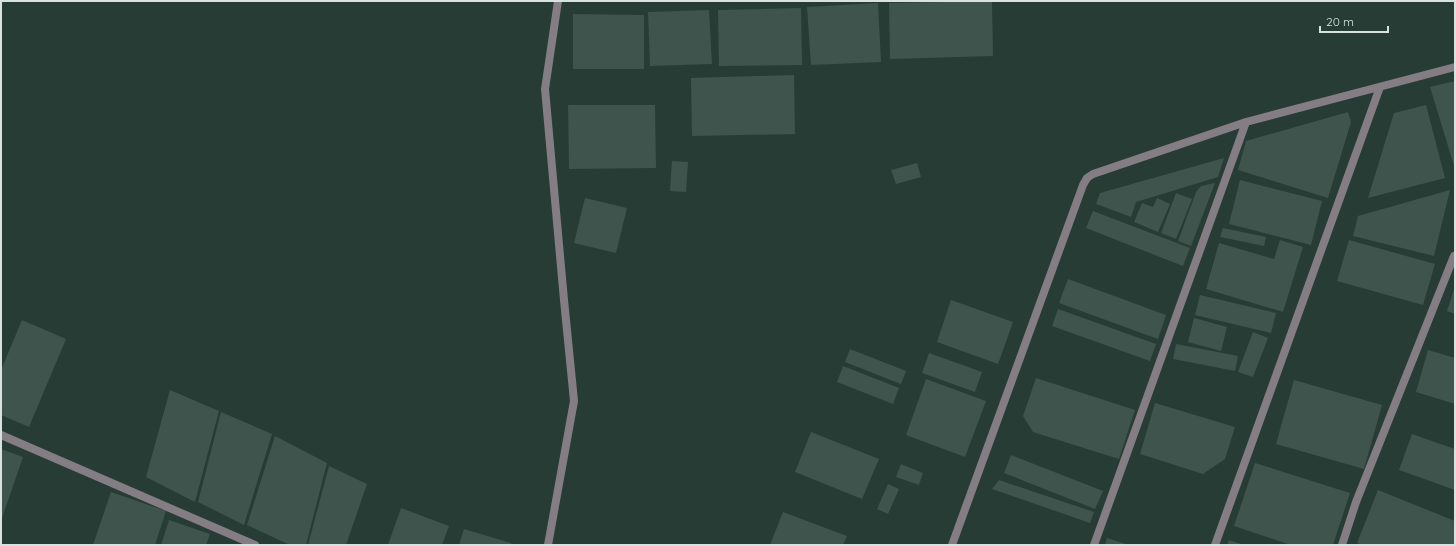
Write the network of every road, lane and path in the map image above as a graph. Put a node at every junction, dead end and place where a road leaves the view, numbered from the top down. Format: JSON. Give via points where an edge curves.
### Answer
{"nodes":[{"id":1,"x":558,"y":1,"type":"edge"},
{"id":2,"x":1455,"y":67,"type":"edge"},
{"id":3,"x":1380,"y":87,"type":"junction"},
{"id":4,"x":1246,"y":122,"type":"junction"},
{"id":5,"x":1454,"y":256,"type":"dead end"},
{"id":6,"x":1,"y":435,"type":"edge"},
{"id":7,"x":255,"y":545,"type":"edge"},
{"id":8,"x":548,"y":545,"type":"edge"},
{"id":9,"x":952,"y":545,"type":"edge"},
{"id":10,"x":1094,"y":545,"type":"edge"},
{"id":11,"x":1215,"y":545,"type":"edge"},
{"id":12,"x":1342,"y":545,"type":"edge"}],
"edges":[{"from":1,"to":8,"type":"street","via":[[545,89],[574,402]]},
{"from":2,"to":3,"type":"street"},
{"from":3,"to":4,"type":"street"},
{"from":3,"to":11,"type":"street"},
{"from":4,"to":9,"type":"street","via":[[1087,178]]},
{"from":4,"to":10,"type":"street"},
{"from":5,"to":12,"type":"street","via":[[1356,502]]},
{"from":6,"to":7,"type":"street"}]}
